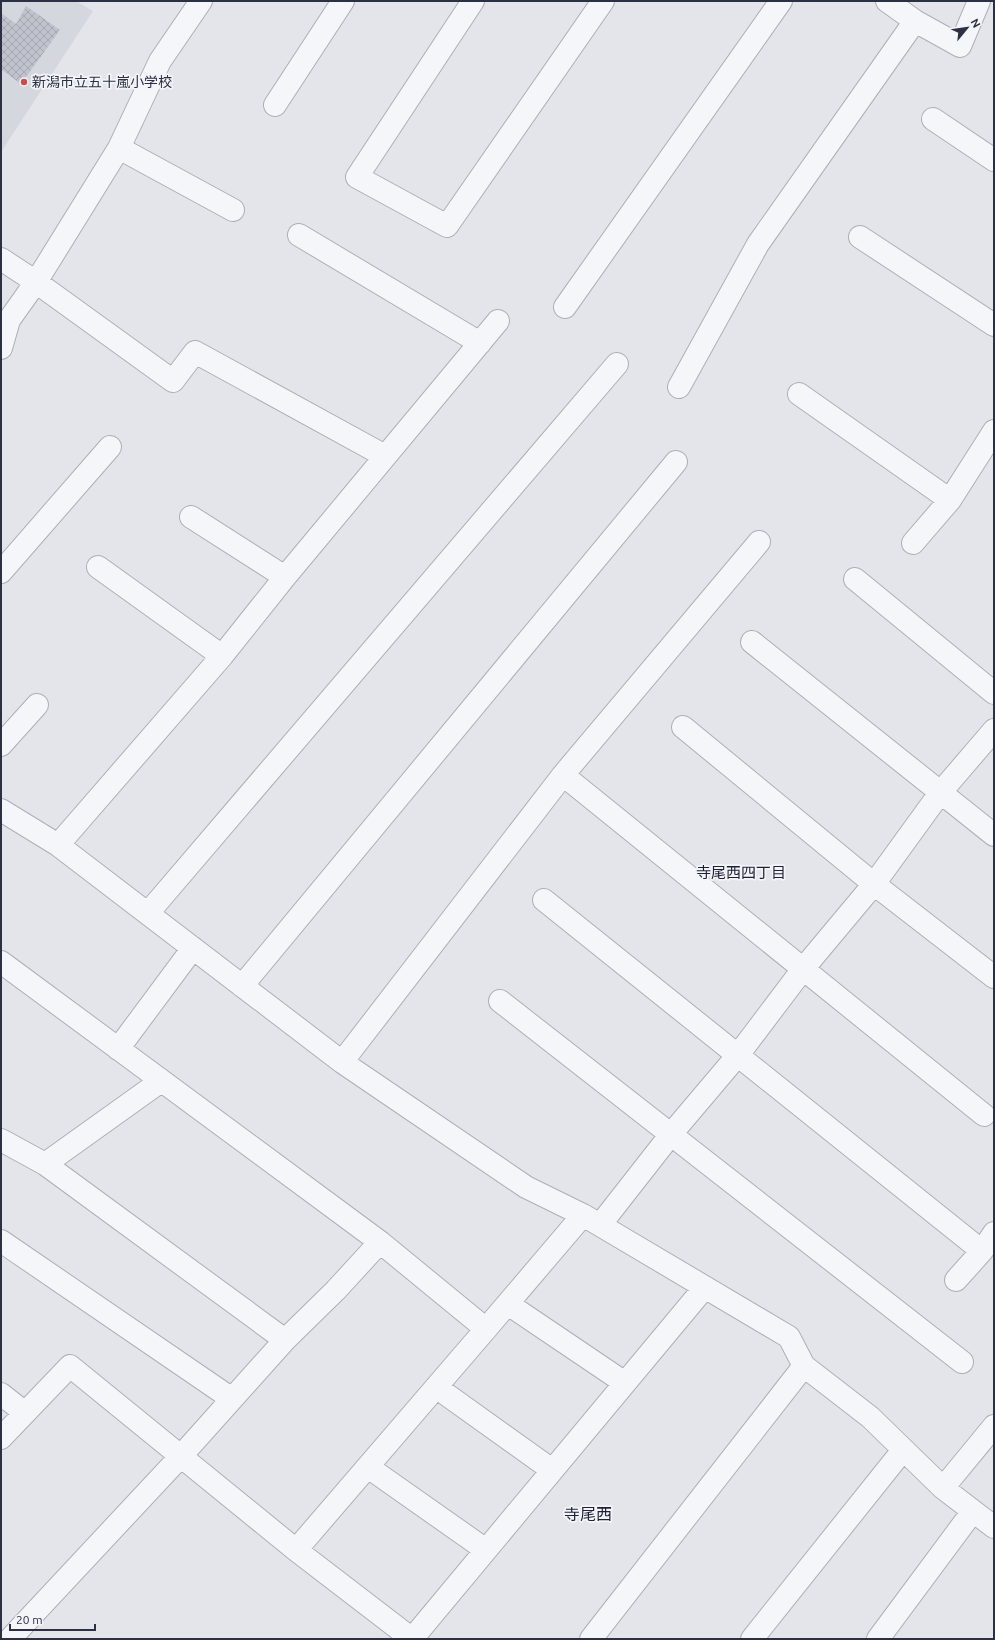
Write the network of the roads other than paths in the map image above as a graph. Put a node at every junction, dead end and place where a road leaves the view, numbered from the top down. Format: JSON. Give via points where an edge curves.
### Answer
{"nodes":[{"id":1,"x":201,"y":1,"type":"edge"},
{"id":2,"x":343,"y":1,"type":"edge"},
{"id":3,"x":473,"y":1,"type":"edge"},
{"id":4,"x":603,"y":1,"type":"edge"},
{"id":5,"x":781,"y":1,"type":"edge"},
{"id":6,"x":887,"y":1,"type":"edge"},
{"id":7,"x":979,"y":1,"type":"edge"},
{"id":8,"x":915,"y":21,"type":"junction"},
{"id":9,"x":275,"y":105,"type":"dead end"},
{"id":10,"x":933,"y":119,"type":"dead end"},
{"id":11,"x":119,"y":148,"type":"junction"},
{"id":12,"x":994,"y":160,"type":"edge"},
{"id":13,"x":233,"y":210,"type":"dead end"},
{"id":14,"x":299,"y":235,"type":"dead end"},
{"id":15,"x":860,"y":237,"type":"dead end"},
{"id":16,"x":1,"y":259,"type":"edge"},
{"id":17,"x":36,"y":282,"type":"junction"},
{"id":18,"x":565,"y":307,"type":"dead end"},
{"id":19,"x":498,"y":321,"type":"dead end"},
{"id":20,"x":994,"y":325,"type":"edge"},
{"id":21,"x":480,"y":343,"type":"junction"},
{"id":22,"x":1,"y":348,"type":"edge"},
{"id":23,"x":617,"y":364,"type":"dead end"},
{"id":24,"x":679,"y":387,"type":"dead end"},
{"id":25,"x":799,"y":394,"type":"dead end"},
{"id":26,"x":994,"y":431,"type":"edge"},
{"id":27,"x":110,"y":447,"type":"dead end"},
{"id":28,"x":386,"y":456,"type":"junction"},
{"id":29,"x":676,"y":462,"type":"dead end"},
{"id":30,"x":950,"y":500,"type":"junction"},
{"id":31,"x":191,"y":517,"type":"dead end"},
{"id":32,"x":759,"y":542,"type":"dead end"},
{"id":33,"x":913,"y":543,"type":"dead end"},
{"id":34,"x":98,"y":567,"type":"dead end"},
{"id":35,"x":1,"y":572,"type":"edge"},
{"id":36,"x":285,"y":577,"type":"junction"},
{"id":37,"x":855,"y":578,"type":"dead end"},
{"id":38,"x":752,"y":642,"type":"dead end"},
{"id":39,"x":222,"y":656,"type":"junction"},
{"id":40,"x":994,"y":694,"type":"edge"},
{"id":41,"x":36,"y":705,"type":"dead end"},
{"id":42,"x":683,"y":727,"type":"dead end"},
{"id":43,"x":994,"y":730,"type":"edge"},
{"id":44,"x":1,"y":745,"type":"edge"},
{"id":45,"x":563,"y":775,"type":"junction"},
{"id":46,"x":940,"y":793,"type":"junction"},
{"id":47,"x":1,"y":810,"type":"edge"},
{"id":48,"x":994,"y":835,"type":"edge"},
{"id":49,"x":58,"y":845,"type":"junction"},
{"id":50,"x":874,"y":884,"type":"junction"},
{"id":51,"x":544,"y":900,"type":"dead end"},
{"id":52,"x":148,"y":913,"type":"junction"},
{"id":53,"x":193,"y":948,"type":"junction"},
{"id":54,"x":1,"y":962,"type":"edge"},
{"id":55,"x":803,"y":969,"type":"junction"},
{"id":56,"x":994,"y":977,"type":"edge"},
{"id":57,"x":242,"y":986,"type":"junction"},
{"id":58,"x":500,"y":1001,"type":"dead end"},
{"id":59,"x":118,"y":1049,"type":"junction"},
{"id":60,"x":738,"y":1055,"type":"junction"},
{"id":61,"x":342,"y":1062,"type":"junction"},
{"id":62,"x":161,"y":1080,"type":"junction"},
{"id":63,"x":984,"y":1115,"type":"dead end"},
{"id":64,"x":672,"y":1133,"type":"junction"},
{"id":65,"x":1,"y":1140,"type":"edge"},
{"id":66,"x":45,"y":1164,"type":"junction"},
{"id":67,"x":592,"y":1220,"type":"junction"},
{"id":68,"x":994,"y":1232,"type":"edge"},
{"id":69,"x":1,"y":1242,"type":"edge"},
{"id":70,"x":380,"y":1242,"type":"junction"},
{"id":71,"x":982,"y":1250,"type":"junction"},
{"id":72,"x":956,"y":1280,"type":"dead end"},
{"id":73,"x":705,"y":1287,"type":"junction"},
{"id":74,"x":508,"y":1304,"type":"junction"},
{"id":75,"x":486,"y":1329,"type":"junction"},
{"id":76,"x":285,"y":1340,"type":"junction"},
{"id":77,"x":962,"y":1362,"type":"dead end"},
{"id":78,"x":804,"y":1366,"type":"junction"},
{"id":79,"x":624,"y":1383,"type":"junction"},
{"id":80,"x":436,"y":1387,"type":"junction"},
{"id":81,"x":1,"y":1394,"type":"edge"},
{"id":82,"x":232,"y":1400,"type":"junction"},
{"id":83,"x":25,"y":1413,"type":"junction"},
{"id":84,"x":994,"y":1426,"type":"edge"},
{"id":85,"x":1,"y":1438,"type":"edge"},
{"id":86,"x":903,"y":1450,"type":"junction"},
{"id":87,"x":181,"y":1456,"type":"junction"},
{"id":88,"x":368,"y":1467,"type":"junction"},
{"id":89,"x":552,"y":1470,"type":"junction"},
{"id":90,"x":943,"y":1488,"type":"junction"},
{"id":91,"x":973,"y":1511,"type":"junction"},
{"id":92,"x":994,"y":1527,"type":"edge"},
{"id":93,"x":296,"y":1550,"type":"junction"},
{"id":94,"x":486,"y":1550,"type":"junction"},
{"id":95,"x":10,"y":1639,"type":"edge"},
{"id":96,"x":412,"y":1639,"type":"edge"},
{"id":97,"x":590,"y":1639,"type":"edge"},
{"id":98,"x":752,"y":1639,"type":"edge"},
{"id":99,"x":878,"y":1639,"type":"edge"}],
"edges":[{"from":1,"to":11,"type":"street","via":[[160,61]]},
{"from":2,"to":9,"type":"street"},
{"from":3,"to":4,"type":"street","via":[[357,177],[447,226]]},
{"from":5,"to":18,"type":"street"},
{"from":6,"to":8,"type":"street"},
{"from":7,"to":8,"type":"street","via":[[960,46]]},
{"from":8,"to":24,"type":"street","via":[[758,244]]},
{"from":10,"to":12,"type":"street"},
{"from":11,"to":13,"type":"street"},
{"from":11,"to":17,"type":"street"},
{"from":14,"to":21,"type":"street"},
{"from":15,"to":20,"type":"street"},
{"from":16,"to":17,"type":"street"},
{"from":17,"to":22,"type":"street","via":[[9,320]]},
{"from":17,"to":28,"type":"street","via":[[173,381],[195,352]]},
{"from":19,"to":21,"type":"street"},
{"from":21,"to":28,"type":"street"},
{"from":23,"to":52,"type":"street"},
{"from":25,"to":30,"type":"street"},
{"from":26,"to":30,"type":"street"},
{"from":27,"to":35,"type":"street"},
{"from":28,"to":36,"type":"street"},
{"from":29,"to":57,"type":"street"},
{"from":30,"to":33,"type":"street"},
{"from":31,"to":36,"type":"street"},
{"from":32,"to":45,"type":"street"},
{"from":34,"to":39,"type":"street"},
{"from":36,"to":39,"type":"street"},
{"from":37,"to":40,"type":"street"},
{"from":38,"to":46,"type":"street"},
{"from":39,"to":49,"type":"street"},
{"from":41,"to":44,"type":"street"},
{"from":42,"to":50,"type":"street"},
{"from":43,"to":46,"type":"street"},
{"from":45,"to":55,"type":"street"},
{"from":45,"to":61,"type":"street"},
{"from":46,"to":48,"type":"street"},
{"from":46,"to":50,"type":"street"},
{"from":47,"to":49,"type":"street"},
{"from":49,"to":52,"type":"street"},
{"from":50,"to":55,"type":"street"},
{"from":50,"to":56,"type":"street"},
{"from":51,"to":60,"type":"street"},
{"from":52,"to":53,"type":"street"},
{"from":53,"to":57,"type":"street"},
{"from":53,"to":59,"type":"street"},
{"from":54,"to":59,"type":"street"},
{"from":55,"to":60,"type":"street"},
{"from":55,"to":63,"type":"street"},
{"from":57,"to":61,"type":"street"},
{"from":58,"to":64,"type":"street"},
{"from":59,"to":62,"type":"street"},
{"from":60,"to":64,"type":"street"},
{"from":60,"to":71,"type":"street"},
{"from":61,"to":67,"type":"street","via":[[526,1187]]},
{"from":62,"to":66,"type":"street"},
{"from":62,"to":70,"type":"street"},
{"from":64,"to":67,"type":"street"},
{"from":64,"to":77,"type":"street"},
{"from":65,"to":66,"type":"street"},
{"from":66,"to":76,"type":"street"},
{"from":67,"to":73,"type":"street"},
{"from":67,"to":74,"type":"street"},
{"from":68,"to":71,"type":"street"},
{"from":69,"to":82,"type":"street"},
{"from":70,"to":75,"type":"street"},
{"from":70,"to":76,"type":"street"},
{"from":71,"to":72,"type":"street"},
{"from":73,"to":78,"type":"street","via":[[789,1337]]},
{"from":73,"to":79,"type":"street"},
{"from":74,"to":75,"type":"street"},
{"from":74,"to":79,"type":"street"},
{"from":75,"to":80,"type":"street"},
{"from":76,"to":82,"type":"street"},
{"from":78,"to":86,"type":"street","via":[[870,1417]]},
{"from":78,"to":97,"type":"street"},
{"from":79,"to":89,"type":"street"},
{"from":80,"to":88,"type":"street"},
{"from":80,"to":89,"type":"street"},
{"from":81,"to":83,"type":"street"},
{"from":82,"to":87,"type":"street"},
{"from":83,"to":85,"type":"street"},
{"from":83,"to":87,"type":"street","via":[[70,1366]]},
{"from":84,"to":90,"type":"street"},
{"from":86,"to":90,"type":"street"},
{"from":86,"to":98,"type":"street"},
{"from":87,"to":93,"type":"street"},
{"from":87,"to":95,"type":"street"},
{"from":88,"to":93,"type":"street"},
{"from":88,"to":94,"type":"street"},
{"from":89,"to":94,"type":"street"},
{"from":90,"to":91,"type":"street"},
{"from":91,"to":92,"type":"street"},
{"from":91,"to":99,"type":"street"},
{"from":93,"to":96,"type":"street"},
{"from":94,"to":96,"type":"street"}]}
